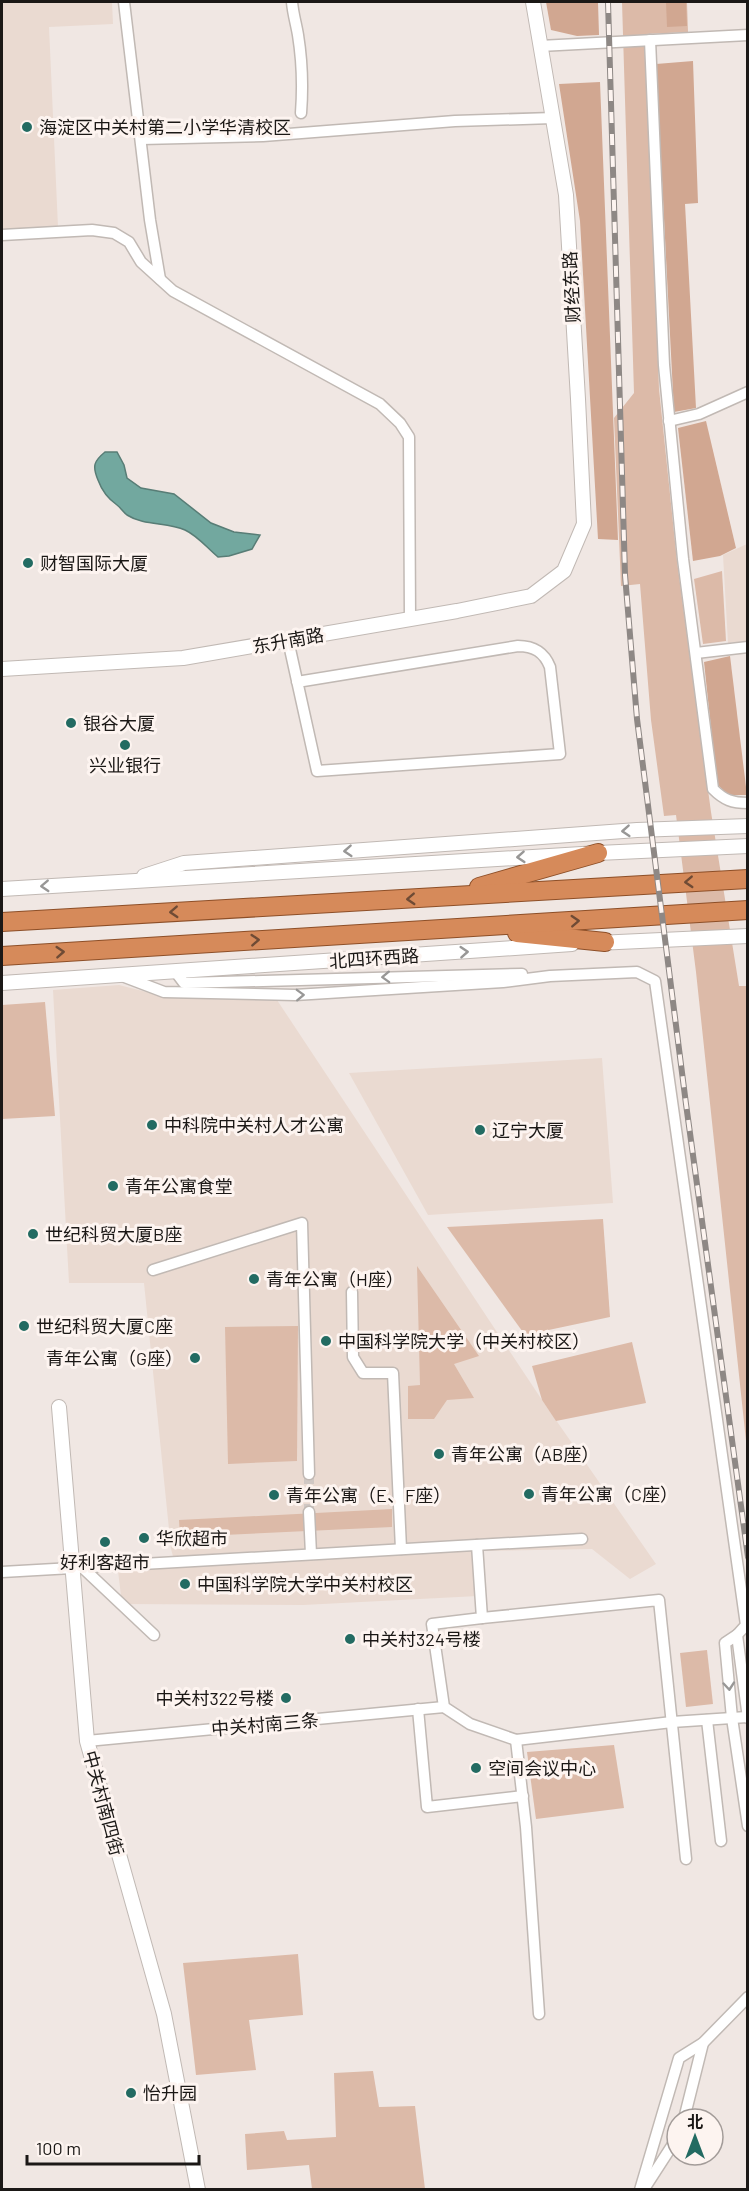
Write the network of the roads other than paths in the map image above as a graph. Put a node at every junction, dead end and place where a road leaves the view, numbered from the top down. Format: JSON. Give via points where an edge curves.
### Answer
{"nodes":[{"id":1,"x":124,"y":2,"type":"edge"},
{"id":2,"x":292,"y":2,"type":"edge"},
{"id":3,"x":532,"y":2,"type":"edge"},
{"id":4,"x":747,"y":35,"type":"edge"},
{"id":5,"x":650,"y":40,"type":"junction"},
{"id":6,"x":540,"y":46,"type":"junction"},
{"id":7,"x":301,"y":113,"type":"dead end"},
{"id":8,"x":553,"y":118,"type":"junction"},
{"id":9,"x":141,"y":140,"type":"junction"},
{"id":10,"x":2,"y":235,"type":"edge"},
{"id":11,"x":160,"y":279,"type":"junction"},
{"id":12,"x":747,"y":392,"type":"edge"},
{"id":13,"x":669,"y":421,"type":"junction"},
{"id":14,"x":564,"y":571,"type":"joint"},
{"id":15,"x":410,"y":619,"type":"junction"},
{"id":16,"x":288,"y":640,"type":"junction"},
{"id":17,"x":747,"y":646,"type":"edge"},
{"id":18,"x":696,"y":653,"type":"junction"},
{"id":19,"x":2,"y":669,"type":"edge"},
{"id":20,"x":297,"y":682,"type":"junction"},
{"id":21,"x":747,"y":803,"type":"edge"},
{"id":22,"x":747,"y":826,"type":"edge"},
{"id":23,"x":747,"y":846,"type":"edge"},
{"id":24,"x":598,"y":853,"type":"junction"},
{"id":25,"x":747,"y":879,"type":"edge"},
{"id":26,"x":124,"y":882,"type":"junction"},
{"id":27,"x":2,"y":888,"type":"edge"},
{"id":28,"x":446,"y":897,"type":"junction"},
{"id":29,"x":747,"y":910,"type":"edge"},
{"id":30,"x":2,"y":921,"type":"edge"},
{"id":31,"x":465,"y":927,"type":"junction"},
{"id":32,"x":747,"y":936,"type":"edge"},
{"id":33,"x":605,"y":942,"type":"junction"},
{"id":34,"x":2,"y":956,"type":"edge"},
{"id":35,"x":175,"y":971,"type":"junction"},
{"id":36,"x":119,"y":975,"type":"junction"},
{"id":37,"x":550,"y":976,"type":"junction"},
{"id":38,"x":2,"y":983,"type":"edge"},
{"id":39,"x":153,"y":1270,"type":"dead end"},
{"id":40,"x":352,"y":1292,"type":"dead end"},
{"id":41,"x":59,"y":1407,"type":"dead end"},
{"id":42,"x":309,"y":1474,"type":"tunnel mouth"},
{"id":43,"x":309,"y":1512,"type":"tunnel mouth"},
{"id":44,"x":582,"y":1539,"type":"dead end"},
{"id":45,"x":477,"y":1545,"type":"junction"},
{"id":46,"x":401,"y":1549,"type":"junction"},
{"id":47,"x":311,"y":1554,"type":"junction"},
{"id":48,"x":78,"y":1568,"type":"junction"},
{"id":49,"x":2,"y":1572,"type":"edge"},
{"id":50,"x":482,"y":1618,"type":"junction"},
{"id":51,"x":154,"y":1635,"type":"dead end"},
{"id":52,"x":737,"y":1635,"type":"junction"},
{"id":53,"x":444,"y":1707,"type":"junction"},
{"id":54,"x":418,"y":1709,"type":"junction"},
{"id":55,"x":747,"y":1717,"type":"edge"},
{"id":56,"x":732,"y":1718,"type":"junction"},
{"id":57,"x":707,"y":1720,"type":"junction"},
{"id":58,"x":672,"y":1722,"type":"junction"},
{"id":59,"x":516,"y":1740,"type":"junction"},
{"id":60,"x":87,"y":1741,"type":"junction"},
{"id":61,"x":523,"y":1796,"type":"junction"},
{"id":62,"x":747,"y":1819,"type":"edge"},
{"id":63,"x":721,"y":1841,"type":"dead end"},
{"id":64,"x":686,"y":1858,"type":"dead end"},
{"id":65,"x":747,"y":1997,"type":"edge"},
{"id":66,"x":539,"y":2014,"type":"dead end"},
{"id":67,"x":703,"y":2043,"type":"junction"},
{"id":68,"x":687,"y":2107,"type":"edge"},
{"id":69,"x":665,"y":2156,"type":"edge"},
{"id":70,"x":198,"y":2190,"type":"edge"},
{"id":71,"x":642,"y":2190,"type":"edge"}],
"edges":[{"from":1,"to":9,"type":"street"},
{"from":2,"to":7,"type":"street","via":[[303,93]]},
{"from":3,"to":6,"type":"street","name":"财经东路"},
{"from":4,"to":5,"type":"street"},
{"from":5,"to":6,"type":"street"},
{"from":5,"to":13,"type":"street"},
{"from":6,"to":8,"type":"street","name":"财经东路"},
{"from":8,"to":9,"type":"street"},
{"from":8,"to":14,"type":"street","name":"财经东路","via":[[566,195],[584,524]]},
{"from":9,"to":11,"type":"street"},
{"from":10,"to":11,"type":"street","via":[[114,233],[129,242],[141,261]]},
{"from":11,"to":15,"type":"street","via":[[173,291],[380,404],[400,423],[409,437]]},
{"from":12,"to":13,"type":"street","via":[[699,414]]},
{"from":13,"to":18,"type":"street"},
{"from":14,"to":15,"type":"street","name":"东升南路","via":[[531,596]]},
{"from":15,"to":16,"type":"street","name":"东升南路"},
{"from":16,"to":19,"type":"street","name":"东升南路","via":[[183,658]]},
{"from":16,"to":20,"type":"street"},
{"from":17,"to":18,"type":"street"},
{"from":18,"to":21,"type":"street","via":[[713,789],[723,799]]},
{"from":20,"to":20,"type":"street","via":[[317,771],[560,754],[550,668],[546,658],[530,646]]},
{"from":22,"to":26,"type":"street","one_way":true,"via":[[184,863]]},
{"from":23,"to":24,"type":"street"},
{"from":24,"to":26,"type":"street","one_way":true},
{"from":24,"to":28,"type":"highway"},
{"from":25,"to":28,"type":"highway","one_way":true},
{"from":26,"to":27,"type":"street","one_way":true},
{"from":28,"to":30,"type":"highway","one_way":true},
{"from":31,"to":29,"type":"highway","name":"北四环西路","one_way":true},
{"from":31,"to":33,"type":"highway"},
{"from":34,"to":31,"type":"highway","name":"北四环西路","one_way":true},
{"from":32,"to":33,"type":"street","name":"北四环西路"},
{"from":35,"to":33,"type":"street","name":"北四环西路","one_way":true},
{"from":35,"to":36,"type":"street","name":"北四环西路"},
{"from":37,"to":35,"type":"street","one_way":true,"via":[[184,983]]},
{"from":36,"to":37,"type":"street","one_way":true,"via":[[164,992],[295,995]]},
{"from":36,"to":38,"type":"street","name":"北四环西路"},
{"from":37,"to":52,"type":"street","via":[[637,972],[655,981],[746,1625]]},
{"from":39,"to":42,"type":"street","via":[[302,1223]]},
{"from":40,"to":46,"type":"street","via":[[353,1357],[357,1366],[363,1373],[393,1373]]},
{"from":41,"to":48,"type":"street","name":"中关村南四街"},
{"from":43,"to":47,"type":"street"},
{"from":44,"to":45,"type":"street"},
{"from":45,"to":46,"type":"street"},
{"from":45,"to":50,"type":"street"},
{"from":46,"to":47,"type":"street"},
{"from":47,"to":48,"type":"street"},
{"from":48,"to":49,"type":"street"},
{"from":48,"to":51,"type":"street"},
{"from":48,"to":60,"type":"street","name":"中关村南四街"},
{"from":50,"to":53,"type":"street","via":[[432,1624]]},
{"from":50,"to":58,"type":"street","via":[[659,1600]]},
{"from":52,"to":55,"type":"street"},
{"from":52,"to":56,"type":"street","one_way":true,"via":[[725,1643]]},
{"from":53,"to":54,"type":"street","name":"中关村南三条"},
{"from":53,"to":59,"type":"street","via":[[470,1724]]},
{"from":54,"to":60,"type":"street","name":"中关村南三条"},
{"from":54,"to":61,"type":"street","via":[[427,1807]]},
{"from":55,"to":56,"type":"street"},
{"from":56,"to":57,"type":"street"},
{"from":56,"to":62,"type":"street"},
{"from":57,"to":58,"type":"street"},
{"from":57,"to":63,"type":"street"},
{"from":58,"to":59,"type":"street"},
{"from":58,"to":64,"type":"street"},
{"from":59,"to":61,"type":"street"},
{"from":60,"to":70,"type":"street","name":"中关村南四街","via":[[164,2014]]},
{"from":61,"to":66,"type":"street"},
{"from":65,"to":67,"type":"street"},
{"from":67,"to":68,"type":"street"},
{"from":67,"to":71,"type":"street","via":[[679,2058]]},
{"from":69,"to":71,"type":"street"}]}
